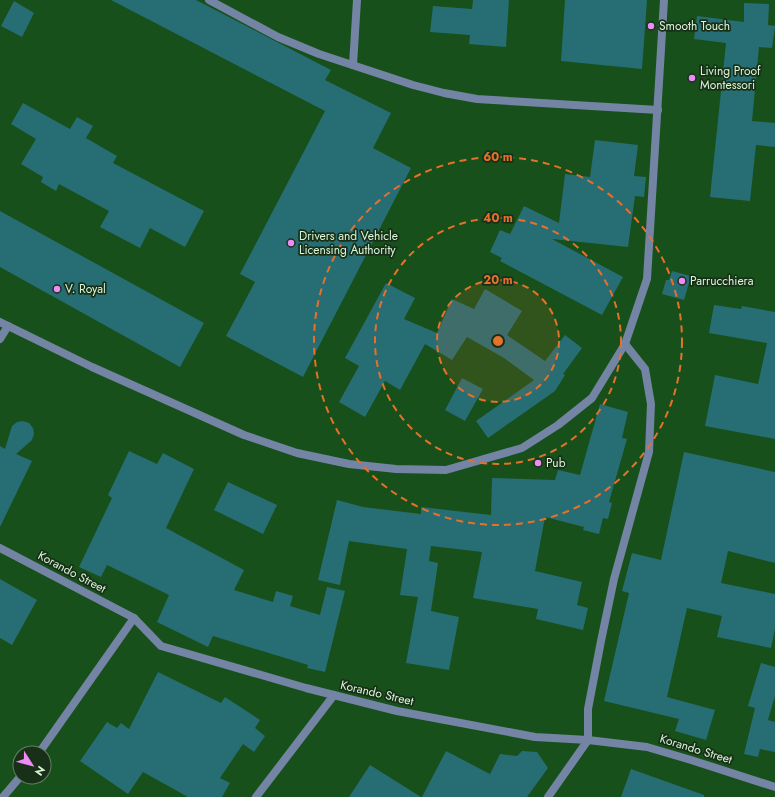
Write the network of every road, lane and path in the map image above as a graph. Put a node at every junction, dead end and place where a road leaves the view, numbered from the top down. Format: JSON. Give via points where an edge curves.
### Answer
{"nodes":[{"id":1,"x":209,"y":0,"type":"edge"},
{"id":2,"x":357,"y":0,"type":"edge"},
{"id":3,"x":664,"y":0,"type":"edge"},
{"id":4,"x":353,"y":65,"type":"junction"},
{"id":5,"x":658,"y":110,"type":"junction"},
{"id":6,"x":0,"y":322,"type":"edge"},
{"id":7,"x":8,"y":326,"type":"junction"},
{"id":8,"x":0,"y":339,"type":"edge"},
{"id":9,"x":625,"y":344,"type":"junction"},
{"id":10,"x":0,"y":548,"type":"edge"},
{"id":11,"x":134,"y":618,"type":"junction"},
{"id":12,"x":334,"y":695,"type":"junction"},
{"id":13,"x":588,"y":740,"type":"junction"},
{"id":14,"x":45,"y":745,"type":"edge"},
{"id":15,"x":13,"y":785,"type":"edge"},
{"id":16,"x":775,"y":787,"type":"edge"},
{"id":17,"x":3,"y":797,"type":"edge"},
{"id":18,"x":256,"y":797,"type":"edge"},
{"id":19,"x":548,"y":797,"type":"edge"}],
"edges":[{"from":1,"to":4,"type":"street","via":[[278,37]]},
{"from":2,"to":4,"type":"street"},
{"from":3,"to":5,"type":"street"},
{"from":4,"to":5,"type":"street","via":[[413,85],[477,99]]},
{"from":5,"to":9,"type":"street","via":[[647,279]]},
{"from":6,"to":7,"type":"street"},
{"from":7,"to":8,"type":"street"},
{"from":7,"to":9,"type":"street","via":[[112,377],[244,435],[297,453],[349,464],[396,469],[446,470],[522,448],[558,425],[592,398]]},
{"from":9,"to":13,"type":"street","via":[[645,369],[651,404],[649,452],[602,633],[588,709]]},
{"from":10,"to":11,"type":"street","name":"Korando Street"},
{"from":11,"to":12,"type":"street","name":"Korando Street","via":[[161,646]]},
{"from":11,"to":14,"type":"street"},
{"from":12,"to":13,"type":"street","name":"Korando Street","via":[[397,711],[535,737]]},
{"from":12,"to":18,"type":"street"},
{"from":13,"to":16,"type":"street","name":"Korando Street","via":[[647,747]]},
{"from":13,"to":19,"type":"street"},
{"from":15,"to":17,"type":"street"}]}
